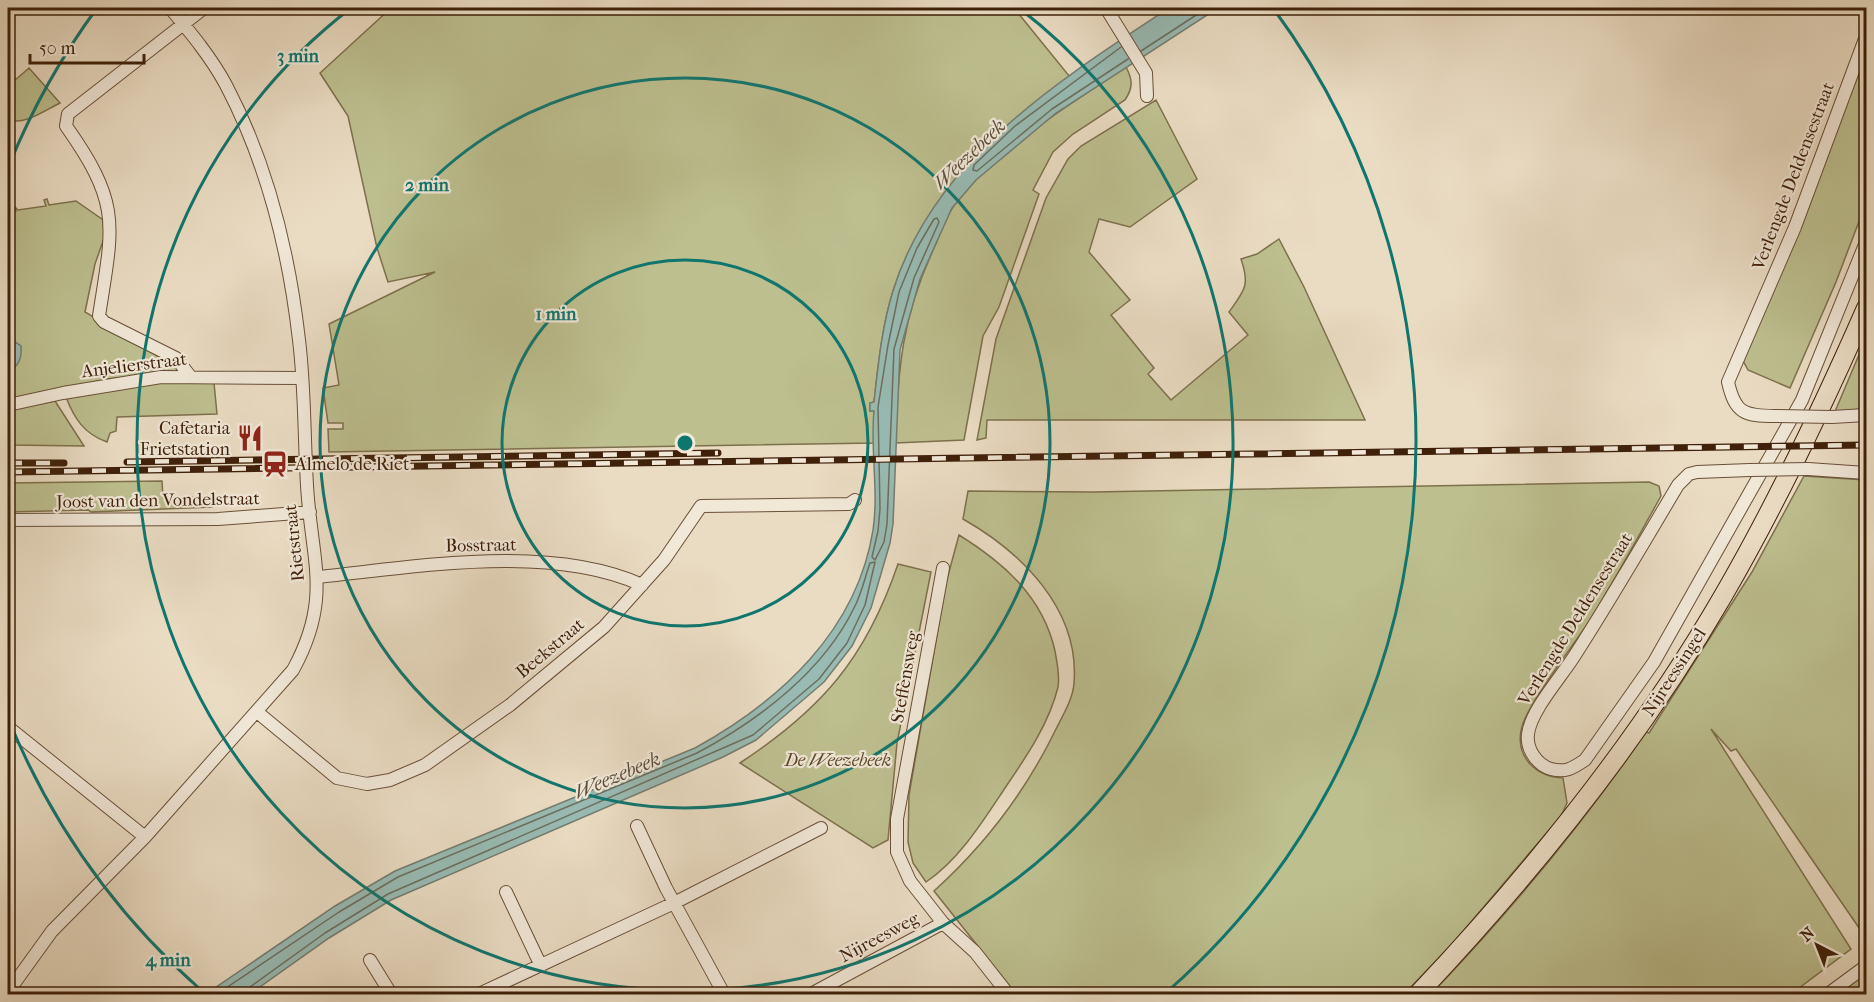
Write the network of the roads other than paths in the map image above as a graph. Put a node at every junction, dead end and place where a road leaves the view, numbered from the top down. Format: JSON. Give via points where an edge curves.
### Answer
{"nodes":[{"id":1,"x":170,"y":8,"type":"edge"},
{"id":2,"x":204,"y":8,"type":"edge"},
{"id":3,"x":1106,"y":8,"type":"edge"},
{"id":4,"x":183,"y":24,"type":"junction"},
{"id":5,"x":1866,"y":36,"type":"edge"},
{"id":6,"x":1147,"y":96,"type":"dead end"},
{"id":7,"x":1866,"y":242,"type":"edge"},
{"id":8,"x":1866,"y":308,"type":"edge"},
{"id":9,"x":190,"y":376,"type":"junction"},
{"id":10,"x":302,"y":378,"type":"junction"},
{"id":11,"x":8,"y":405,"type":"edge"},
{"id":12,"x":1866,"y":415,"type":"edge"},
{"id":13,"x":1866,"y":473,"type":"edge"},
{"id":14,"x":855,"y":500,"type":"dead end"},
{"id":15,"x":309,"y":512,"type":"junction"},
{"id":16,"x":8,"y":520,"type":"edge"},
{"id":17,"x":943,"y":568,"type":"dead end"},
{"id":18,"x":318,"y":577,"type":"junction"},
{"id":19,"x":642,"y":585,"type":"junction"},
{"id":20,"x":257,"y":712,"type":"junction"},
{"id":21,"x":8,"y":727,"type":"edge"},
{"id":22,"x":637,"y":826,"type":"dead end"},
{"id":23,"x":821,"y":828,"type":"dead end"},
{"id":24,"x":145,"y":837,"type":"junction"},
{"id":25,"x":506,"y":891,"type":"dead end"},
{"id":26,"x":674,"y":903,"type":"junction"},
{"id":27,"x":943,"y":923,"type":"junction"},
{"id":28,"x":370,"y":960,"type":"dead end"},
{"id":29,"x":541,"y":966,"type":"junction"},
{"id":30,"x":1866,"y":966,"type":"edge"},
{"id":31,"x":8,"y":992,"type":"edge"},
{"id":32,"x":391,"y":994,"type":"edge"},
{"id":33,"x":479,"y":994,"type":"edge"},
{"id":34,"x":724,"y":994,"type":"edge"},
{"id":35,"x":811,"y":994,"type":"edge"},
{"id":36,"x":1008,"y":994,"type":"edge"},
{"id":37,"x":1418,"y":994,"type":"edge"},
{"id":38,"x":1828,"y":994,"type":"edge"}],
"edges":[{"from":1,"to":4,"type":"street","name":"Rietstraat"},
{"from":2,"to":4,"type":"street"},
{"from":3,"to":6,"type":"street","via":[[1142,66],[1148,81]]},
{"from":4,"to":9,"type":"street","via":[[68,114],[66,126],[90,159],[108,201],[112,227],[99,316],[176,358]]},
{"from":4,"to":10,"type":"street","name":"Rietstraat","via":[[225,84],[251,141],[277,216],[300,340]]},
{"from":5,"to":12,"type":"street","name":"Verlengde Deldensestraat","bridge":true,"via":[[1795,227],[1728,382],[1732,399],[1741,411],[1754,416]]},
{"from":7,"to":13,"type":"street","name":"Verlengde Deldensestraat","bridge":true,"via":[[1802,400],[1654,662],[1585,760],[1562,771],[1537,761],[1529,748],[1528,733],[1536,714],[1678,485],[1689,474],[1697,472],[1750,470],[1808,469]]},
{"from":8,"to":37,"type":"main road","name":"Nijreessingel","via":[[1782,491],[1722,598],[1646,715],[1521,881]]},
{"from":9,"to":10,"type":"street","name":"Anjelierstraat"},
{"from":9,"to":11,"type":"street","name":"Anjelierstraat","via":[[84,389]]},
{"from":10,"to":15,"type":"street","name":"Rietstraat"},
{"from":14,"to":19,"type":"street","name":"Beekstraat","via":[[849,504],[701,506]]},
{"from":15,"to":16,"type":"street","name":"Joost van den Vondelstraat","via":[[218,519]]},
{"from":15,"to":18,"type":"street","name":"Rietstraat"},
{"from":17,"to":27,"type":"street","name":"Steffensweg","via":[[897,819],[897,852],[910,881]]},
{"from":18,"to":19,"type":"street","name":"Bosstraat","via":[[441,563],[505,562],[566,564],[624,576]]},
{"from":18,"to":20,"type":"street","name":"Rietstraat","via":[[308,642],[293,670]]},
{"from":19,"to":20,"type":"street","name":"Beekstraat","via":[[598,632],[510,705],[425,765],[390,780],[367,784],[337,778]]},
{"from":20,"to":24,"type":"street","name":"Rietstraat"},
{"from":21,"to":24,"type":"street"},
{"from":22,"to":26,"type":"street"},
{"from":23,"to":26,"type":"street"},
{"from":24,"to":31,"type":"street","name":"Rietstraat","via":[[52,932]]},
{"from":25,"to":29,"type":"street"},
{"from":26,"to":29,"type":"street"},
{"from":26,"to":34,"type":"street"},
{"from":27,"to":35,"type":"street","name":"Nijreesweg"},
{"from":27,"to":36,"type":"street","name":"Nijreesweg","via":[[975,952]]},
{"from":28,"to":32,"type":"street"},
{"from":29,"to":33,"type":"street"},
{"from":30,"to":38,"type":"street"}]}
